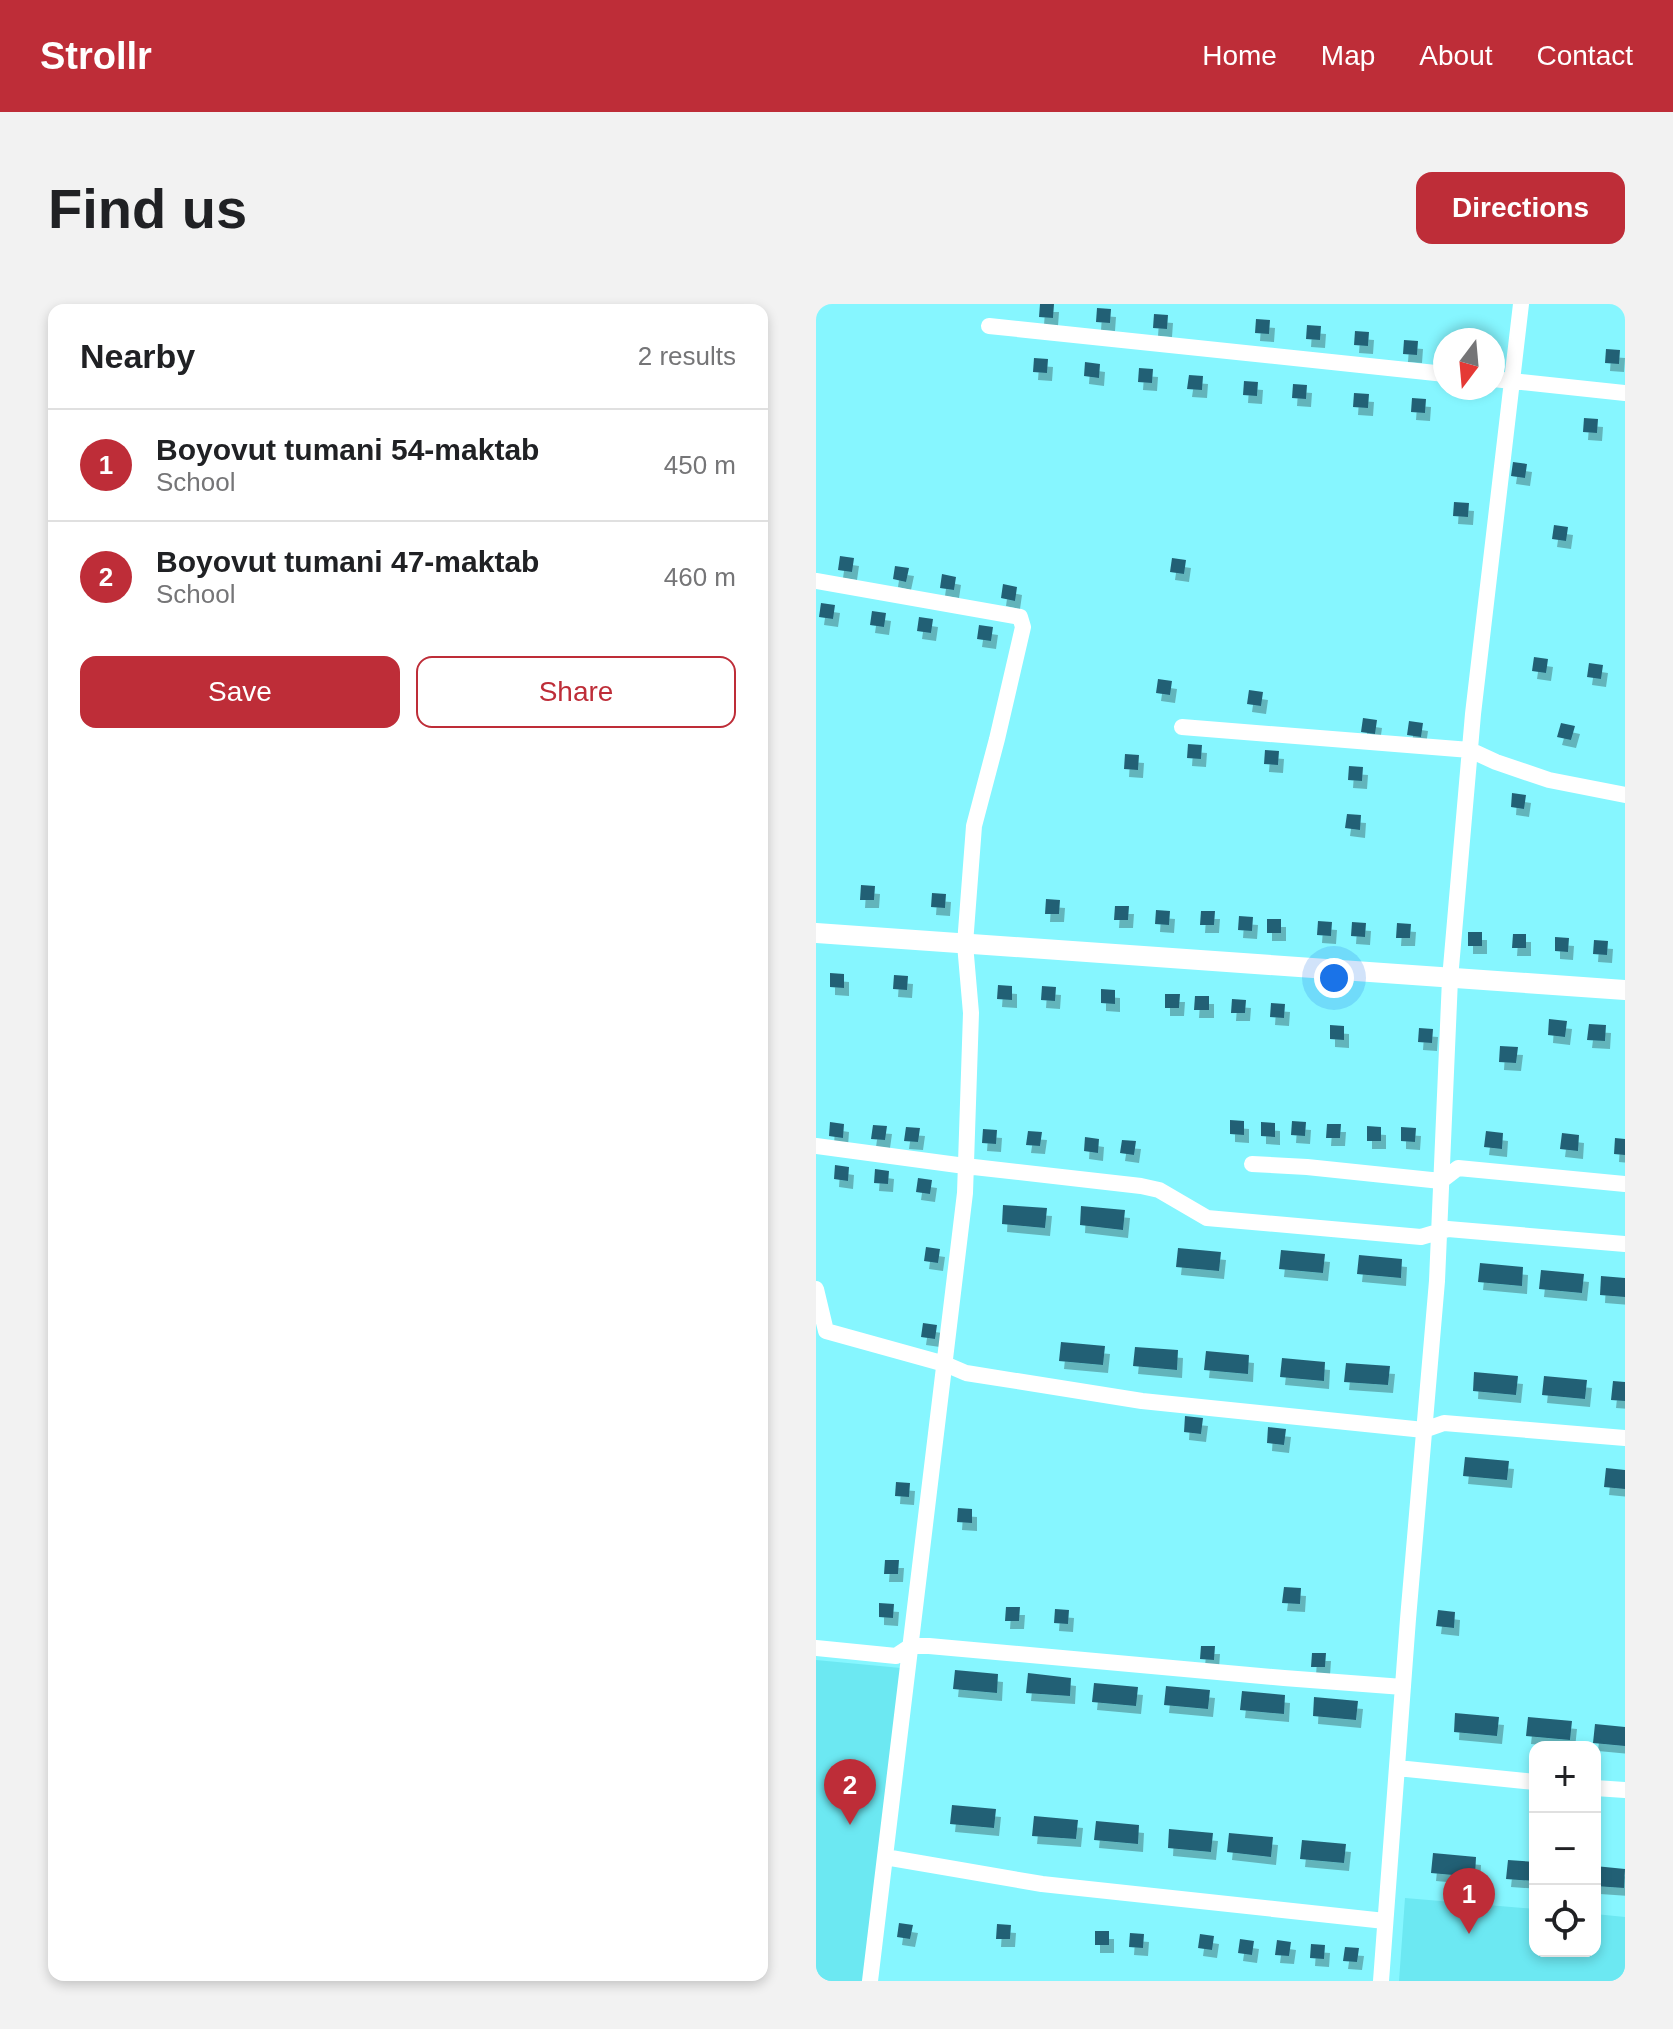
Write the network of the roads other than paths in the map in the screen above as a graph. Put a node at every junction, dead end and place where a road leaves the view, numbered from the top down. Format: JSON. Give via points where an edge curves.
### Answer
{"nodes":[{"id":1,"x":1521,"y":304,"type":"edge"},
{"id":2,"x":989,"y":326,"type":"dead end"},
{"id":3,"x":1433,"y":373,"type":"edge"},
{"id":4,"x":1505,"y":380,"type":"edge"},
{"id":5,"x":1512,"y":381,"type":"junction"},
{"id":6,"x":1625,"y":393,"type":"edge"},
{"id":7,"x":816,"y":581,"type":"edge"},
{"id":8,"x":1182,"y":727,"type":"dead end"},
{"id":9,"x":1470,"y":750,"type":"junction"},
{"id":10,"x":1625,"y":795,"type":"edge"},
{"id":11,"x":816,"y":933,"type":"edge"},
{"id":12,"x":965,"y":944,"type":"junction"},
{"id":13,"x":1450,"y":979,"type":"junction"},
{"id":14,"x":1625,"y":990,"type":"edge"},
{"id":15,"x":816,"y":1146,"type":"edge"},
{"id":16,"x":1252,"y":1164,"type":"dead end"},
{"id":17,"x":965,"y":1166,"type":"junction"},
{"id":18,"x":1441,"y":1181,"type":"junction"},
{"id":19,"x":1625,"y":1184,"type":"edge"},
{"id":20,"x":1439,"y":1233,"type":"junction"},
{"id":21,"x":1625,"y":1244,"type":"edge"},
{"id":22,"x":816,"y":1289,"type":"edge"},
{"id":23,"x":945,"y":1364,"type":"junction"},
{"id":24,"x":1424,"y":1430,"type":"junction"},
{"id":25,"x":1625,"y":1438,"type":"edge"},
{"id":26,"x":911,"y":1646,"type":"junction"},
{"id":27,"x":816,"y":1648,"type":"edge"},
{"id":28,"x":1403,"y":1687,"type":"junction"},
{"id":29,"x":1397,"y":1768,"type":"junction"},
{"id":30,"x":1529,"y":1781,"type":"edge"},
{"id":31,"x":1601,"y":1788,"type":"edge"},
{"id":32,"x":1625,"y":1790,"type":"edge"},
{"id":33,"x":885,"y":1857,"type":"junction"},
{"id":34,"x":1385,"y":1921,"type":"junction"},
{"id":35,"x":870,"y":1981,"type":"edge"},
{"id":36,"x":1381,"y":1981,"type":"edge"}],
"edges":[{"from":1,"to":5,"type":"street"},
{"from":2,"to":3,"type":"street"},
{"from":4,"to":5,"type":"street"},
{"from":5,"to":6,"type":"street"},
{"from":5,"to":9,"type":"street"},
{"from":7,"to":12,"type":"street","via":[[1020,617],[1023,627],[974,826]]},
{"from":8,"to":9,"type":"street"},
{"from":9,"to":10,"type":"street","via":[[1549,780]]},
{"from":9,"to":13,"type":"street"},
{"from":11,"to":12,"type":"main road"},
{"from":12,"to":13,"type":"main road"},
{"from":12,"to":17,"type":"street","via":[[971,1013]]},
{"from":13,"to":14,"type":"main road"},
{"from":13,"to":18,"type":"street"},
{"from":15,"to":17,"type":"street"},
{"from":16,"to":18,"type":"street"},
{"from":17,"to":20,"type":"street","via":[[1141,1186],[1159,1190],[1207,1218],[1421,1237]]},
{"from":17,"to":23,"type":"street"},
{"from":18,"to":19,"type":"street","via":[[1458,1168]]},
{"from":18,"to":20,"type":"street"},
{"from":20,"to":21,"type":"street","via":[[1448,1229]]},
{"from":20,"to":24,"type":"street"},
{"from":22,"to":23,"type":"street","via":[[826,1331]]},
{"from":23,"to":24,"type":"street","via":[[966,1373],[1142,1401]]},
{"from":23,"to":26,"type":"street"},
{"from":24,"to":25,"type":"street","via":[[1444,1423]]},
{"from":24,"to":28,"type":"street"},
{"from":26,"to":27,"type":"street","via":[[896,1656]]},
{"from":26,"to":28,"type":"street"},
{"from":26,"to":33,"type":"street"},
{"from":28,"to":29,"type":"street"},
{"from":29,"to":30,"type":"street"},
{"from":29,"to":34,"type":"street"},
{"from":31,"to":32,"type":"street"},
{"from":33,"to":34,"type":"street","via":[[1042,1884]]},
{"from":33,"to":35,"type":"street"},
{"from":34,"to":36,"type":"street"}]}
